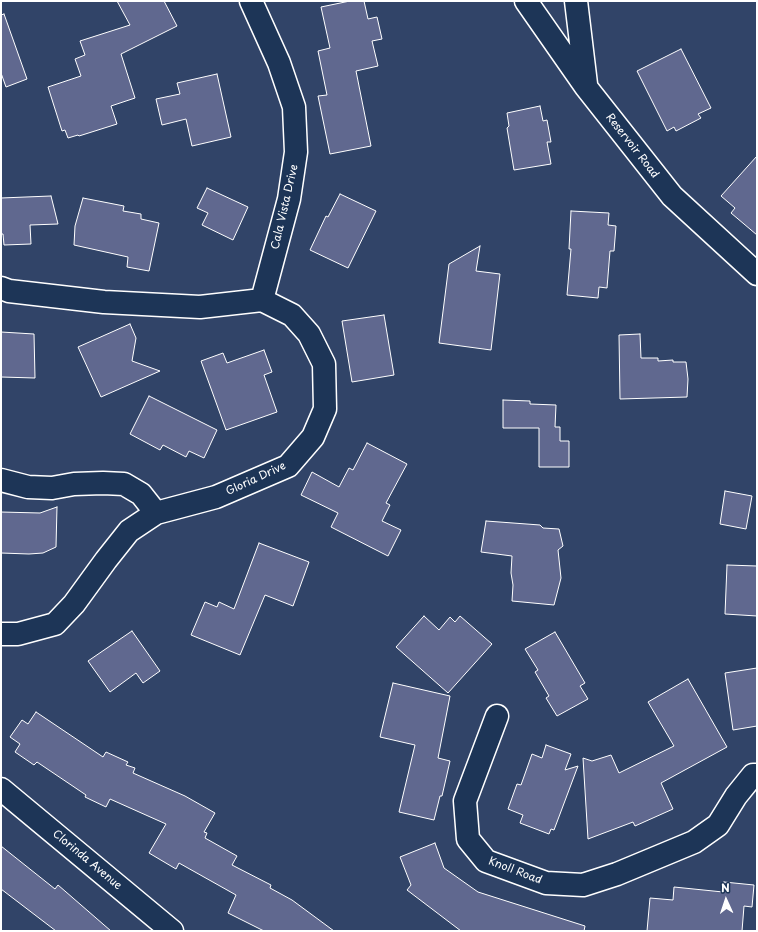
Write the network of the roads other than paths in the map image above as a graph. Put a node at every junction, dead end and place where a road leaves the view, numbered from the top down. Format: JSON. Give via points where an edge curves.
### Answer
{"nodes":[{"id":1,"x":251,"y":1,"type":"edge"},
{"id":2,"x":526,"y":1,"type":"edge"},
{"id":3,"x":576,"y":1,"type":"edge"},
{"id":4,"x":586,"y":87,"type":"junction"},
{"id":5,"x":757,"y":274,"type":"edge"},
{"id":6,"x":1,"y":288,"type":"edge"},
{"id":7,"x":262,"y":300,"type":"junction"},
{"id":8,"x":1,"y":480,"type":"edge"},
{"id":9,"x":156,"y":513,"type":"junction"},
{"id":10,"x":1,"y":634,"type":"edge"},
{"id":11,"x":497,"y":716,"type":"dead end"},
{"id":12,"x":757,"y":775,"type":"edge"},
{"id":13,"x":1,"y":789,"type":"edge"},
{"id":14,"x":172,"y":931,"type":"edge"}],
"edges":[{"from":1,"to":7,"type":"street","name":"Cala Vista Drive","via":[[279,63],[294,107],[296,152],[289,200]]},
{"from":2,"to":4,"type":"street","name":"Reservoir Road"},
{"from":3,"to":4,"type":"street"},
{"from":4,"to":5,"type":"street","name":"Reservoir Road","via":[[672,196]]},
{"from":6,"to":7,"type":"street","via":[[104,302],[200,307]]},
{"from":7,"to":9,"type":"street","name":"Gloria Drive","via":[[292,315],[309,334],[324,364],[325,409],[313,438],[288,466],[216,497]]},
{"from":8,"to":9,"type":"street","via":[[28,487],[52,488],[74,484],[124,484],[141,494]]},
{"from":9,"to":10,"type":"street","name":"Gloria Drive","via":[[129,531],[74,604],[55,624],[18,634]]},
{"from":11,"to":12,"type":"street","name":"Knoll Road","via":[[465,801],[468,839],[486,861],[546,883],[582,885],[617,874],[694,842],[718,825],[736,796],[753,775]]},
{"from":13,"to":14,"type":"street","name":"Clorinda Avenue"}]}
